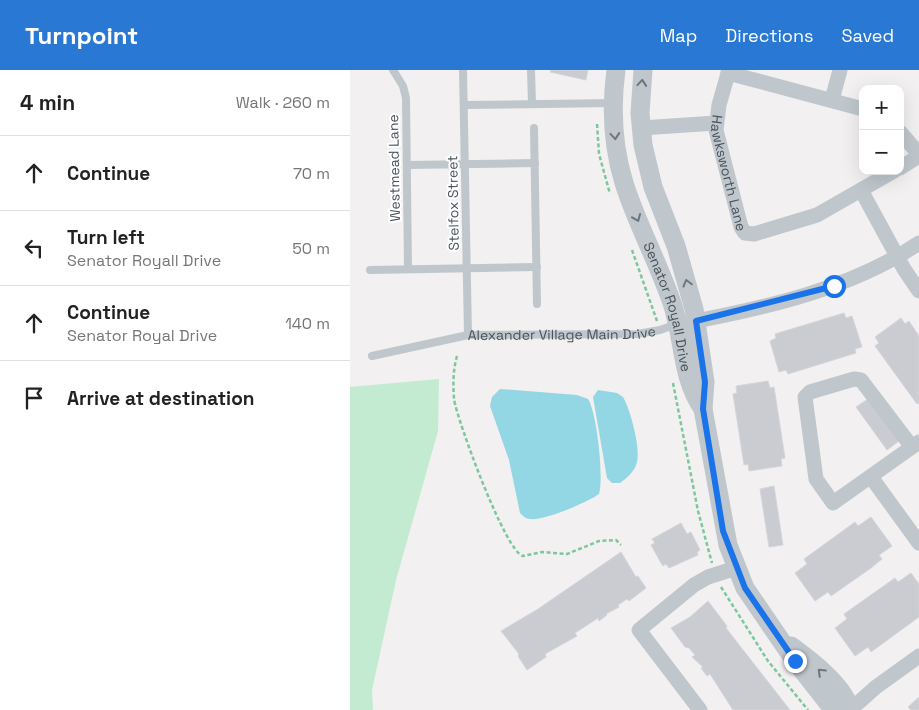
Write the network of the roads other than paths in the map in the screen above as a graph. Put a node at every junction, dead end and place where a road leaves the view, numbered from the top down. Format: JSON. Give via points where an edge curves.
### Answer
{"nodes":[{"id":1,"x":393,"y":70,"type":"edge"},
{"id":2,"x":463,"y":70,"type":"edge"},
{"id":3,"x":531,"y":70,"type":"edge"},
{"id":4,"x":616,"y":70,"type":"edge"},
{"id":5,"x":643,"y":70,"type":"edge"},
{"id":6,"x":840,"y":70,"type":"edge"},
{"id":7,"x":728,"y":71,"type":"edge"},
{"id":8,"x":832,"y":100,"type":"junction"},
{"id":9,"x":614,"y":103,"type":"junction"},
{"id":10,"x":532,"y":104,"type":"junction"},
{"id":11,"x":464,"y":105,"type":"junction"},
{"id":12,"x":859,"y":108,"type":"edge"},
{"id":13,"x":716,"y":123,"type":"junction"},
{"id":14,"x":534,"y":128,"type":"dead end"},
{"id":15,"x":641,"y":128,"type":"junction"},
{"id":16,"x":904,"y":137,"type":"edge"},
{"id":17,"x":919,"y":155,"type":"edge"},
{"id":18,"x":535,"y":163,"type":"junction"},
{"id":19,"x":407,"y":165,"type":"junction"},
{"id":20,"x":465,"y":165,"type":"junction"},
{"id":21,"x":904,"y":165,"type":"edge"},
{"id":22,"x":887,"y":175,"type":"edge"},
{"id":23,"x":861,"y":190,"type":"junction"},
{"id":24,"x":919,"y":243,"type":"edge"},
{"id":25,"x":898,"y":257,"type":"junction"},
{"id":26,"x":536,"y":267,"type":"junction"},
{"id":27,"x":467,"y":268,"type":"junction"},
{"id":28,"x":408,"y":269,"type":"junction"},
{"id":29,"x":370,"y":270,"type":"dead end"},
{"id":30,"x":919,"y":291,"type":"edge"},
{"id":31,"x":537,"y":304,"type":"dead end"},
{"id":32,"x":696,"y":321,"type":"junction"},
{"id":33,"x":677,"y":324,"type":"junction"},
{"id":34,"x":468,"y":335,"type":"junction"},
{"id":35,"x":372,"y":356,"type":"dead end"},
{"id":36,"x":703,"y":409,"type":"junction"},
{"id":37,"x":915,"y":445,"type":"edge"},
{"id":38,"x":871,"y":477,"type":"junction"},
{"id":39,"x":919,"y":543,"type":"edge"},
{"id":40,"x":736,"y":568,"type":"junction"},
{"id":41,"x":782,"y":640,"type":"junction"},
{"id":42,"x":919,"y":656,"type":"edge"},
{"id":43,"x":700,"y":710,"type":"edge"},
{"id":44,"x":845,"y":710,"type":"edge"},
{"id":45,"x":850,"y":710,"type":"edge"}],
"edges":[{"from":1,"to":19,"type":"lane","name":"Westmead Lane","via":[[405,94]]},
{"from":2,"to":11,"type":"lane","name":"Stelfox Street"},
{"from":3,"to":10,"type":"lane"},
{"from":4,"to":9,"type":"street","name":"Senator Royall Drive"},
{"from":15,"to":5,"type":"street","name":"Senator Royall Drive","one_way":true},
{"from":6,"to":8,"type":"street"},
{"from":7,"to":8,"type":"street"},
{"from":7,"to":13,"type":"street","name":"Hawksworth Lane"},
{"from":8,"to":12,"type":"street"},
{"from":9,"to":10,"type":"lane"},
{"from":9,"to":33,"type":"street","name":"Senator Royall Drive","one_way":true,"via":[[614,136],[622,178]]},
{"from":10,"to":11,"type":"lane"},
{"from":11,"to":20,"type":"lane","name":"Stelfox Street"},
{"from":13,"to":15,"type":"street"},
{"from":13,"to":23,"type":"street","name":"Hawksworth Lane","via":[[718,145],[745,234],[816,215]]},
{"from":14,"to":18,"type":"lane"},
{"from":32,"to":15,"type":"street","name":"Senator Royall Drive","one_way":true,"via":[[681,260],[647,166]]},
{"from":16,"to":17,"type":"street"},
{"from":17,"to":21,"type":"street"},
{"from":18,"to":20,"type":"lane"},
{"from":18,"to":26,"type":"lane"},
{"from":19,"to":20,"type":"lane"},
{"from":19,"to":28,"type":"lane","name":"Westmead Lane"},
{"from":20,"to":27,"type":"lane","name":"Stelfox Street"},
{"from":22,"to":23,"type":"street","name":"Hawksworth Lane"},
{"from":23,"to":25,"type":"street"},
{"from":24,"to":25,"type":"street","name":"Alexander Village Main Drive"},
{"from":25,"to":30,"type":"street"},
{"from":25,"to":32,"type":"street","name":"Alexander Village Main Drive","via":[[818,291]]},
{"from":26,"to":27,"type":"lane"},
{"from":26,"to":31,"type":"lane"},
{"from":27,"to":28,"type":"lane"},
{"from":27,"to":34,"type":"lane","name":"Stelfox Street"},
{"from":28,"to":29,"type":"lane"},
{"from":32,"to":33,"type":"street","name":"Alexander Village Main Drive"},
{"from":32,"to":36,"type":"street","name":"Senator Royall Drive","via":[[705,382]]},
{"from":33,"to":34,"type":"lane","name":"Alexander Village Main Drive","via":[[636,334]]},
{"from":33,"to":36,"type":"street","name":"Senator Royall Drive","via":[[690,383]]},
{"from":34,"to":35,"type":"lane","name":"Alexander Village Main Drive"},
{"from":36,"to":40,"type":"street","via":[[723,531]]},
{"from":37,"to":38,"type":"street"},
{"from":37,"to":38,"type":"street","via":[[861,380],[854,379],[807,394],[804,404],[814,473],[823,492],[834,503]]},
{"from":38,"to":39,"type":"street"},
{"from":40,"to":41,"type":"street","via":[[756,605]]},
{"from":40,"to":43,"type":"street","via":[[694,585],[639,630]]},
{"from":41,"to":44,"type":"street","via":[[828,703]]},
{"from":45,"to":41,"type":"street","one_way":true,"via":[[840,690]]},
{"from":42,"to":45,"type":"street"}]}
